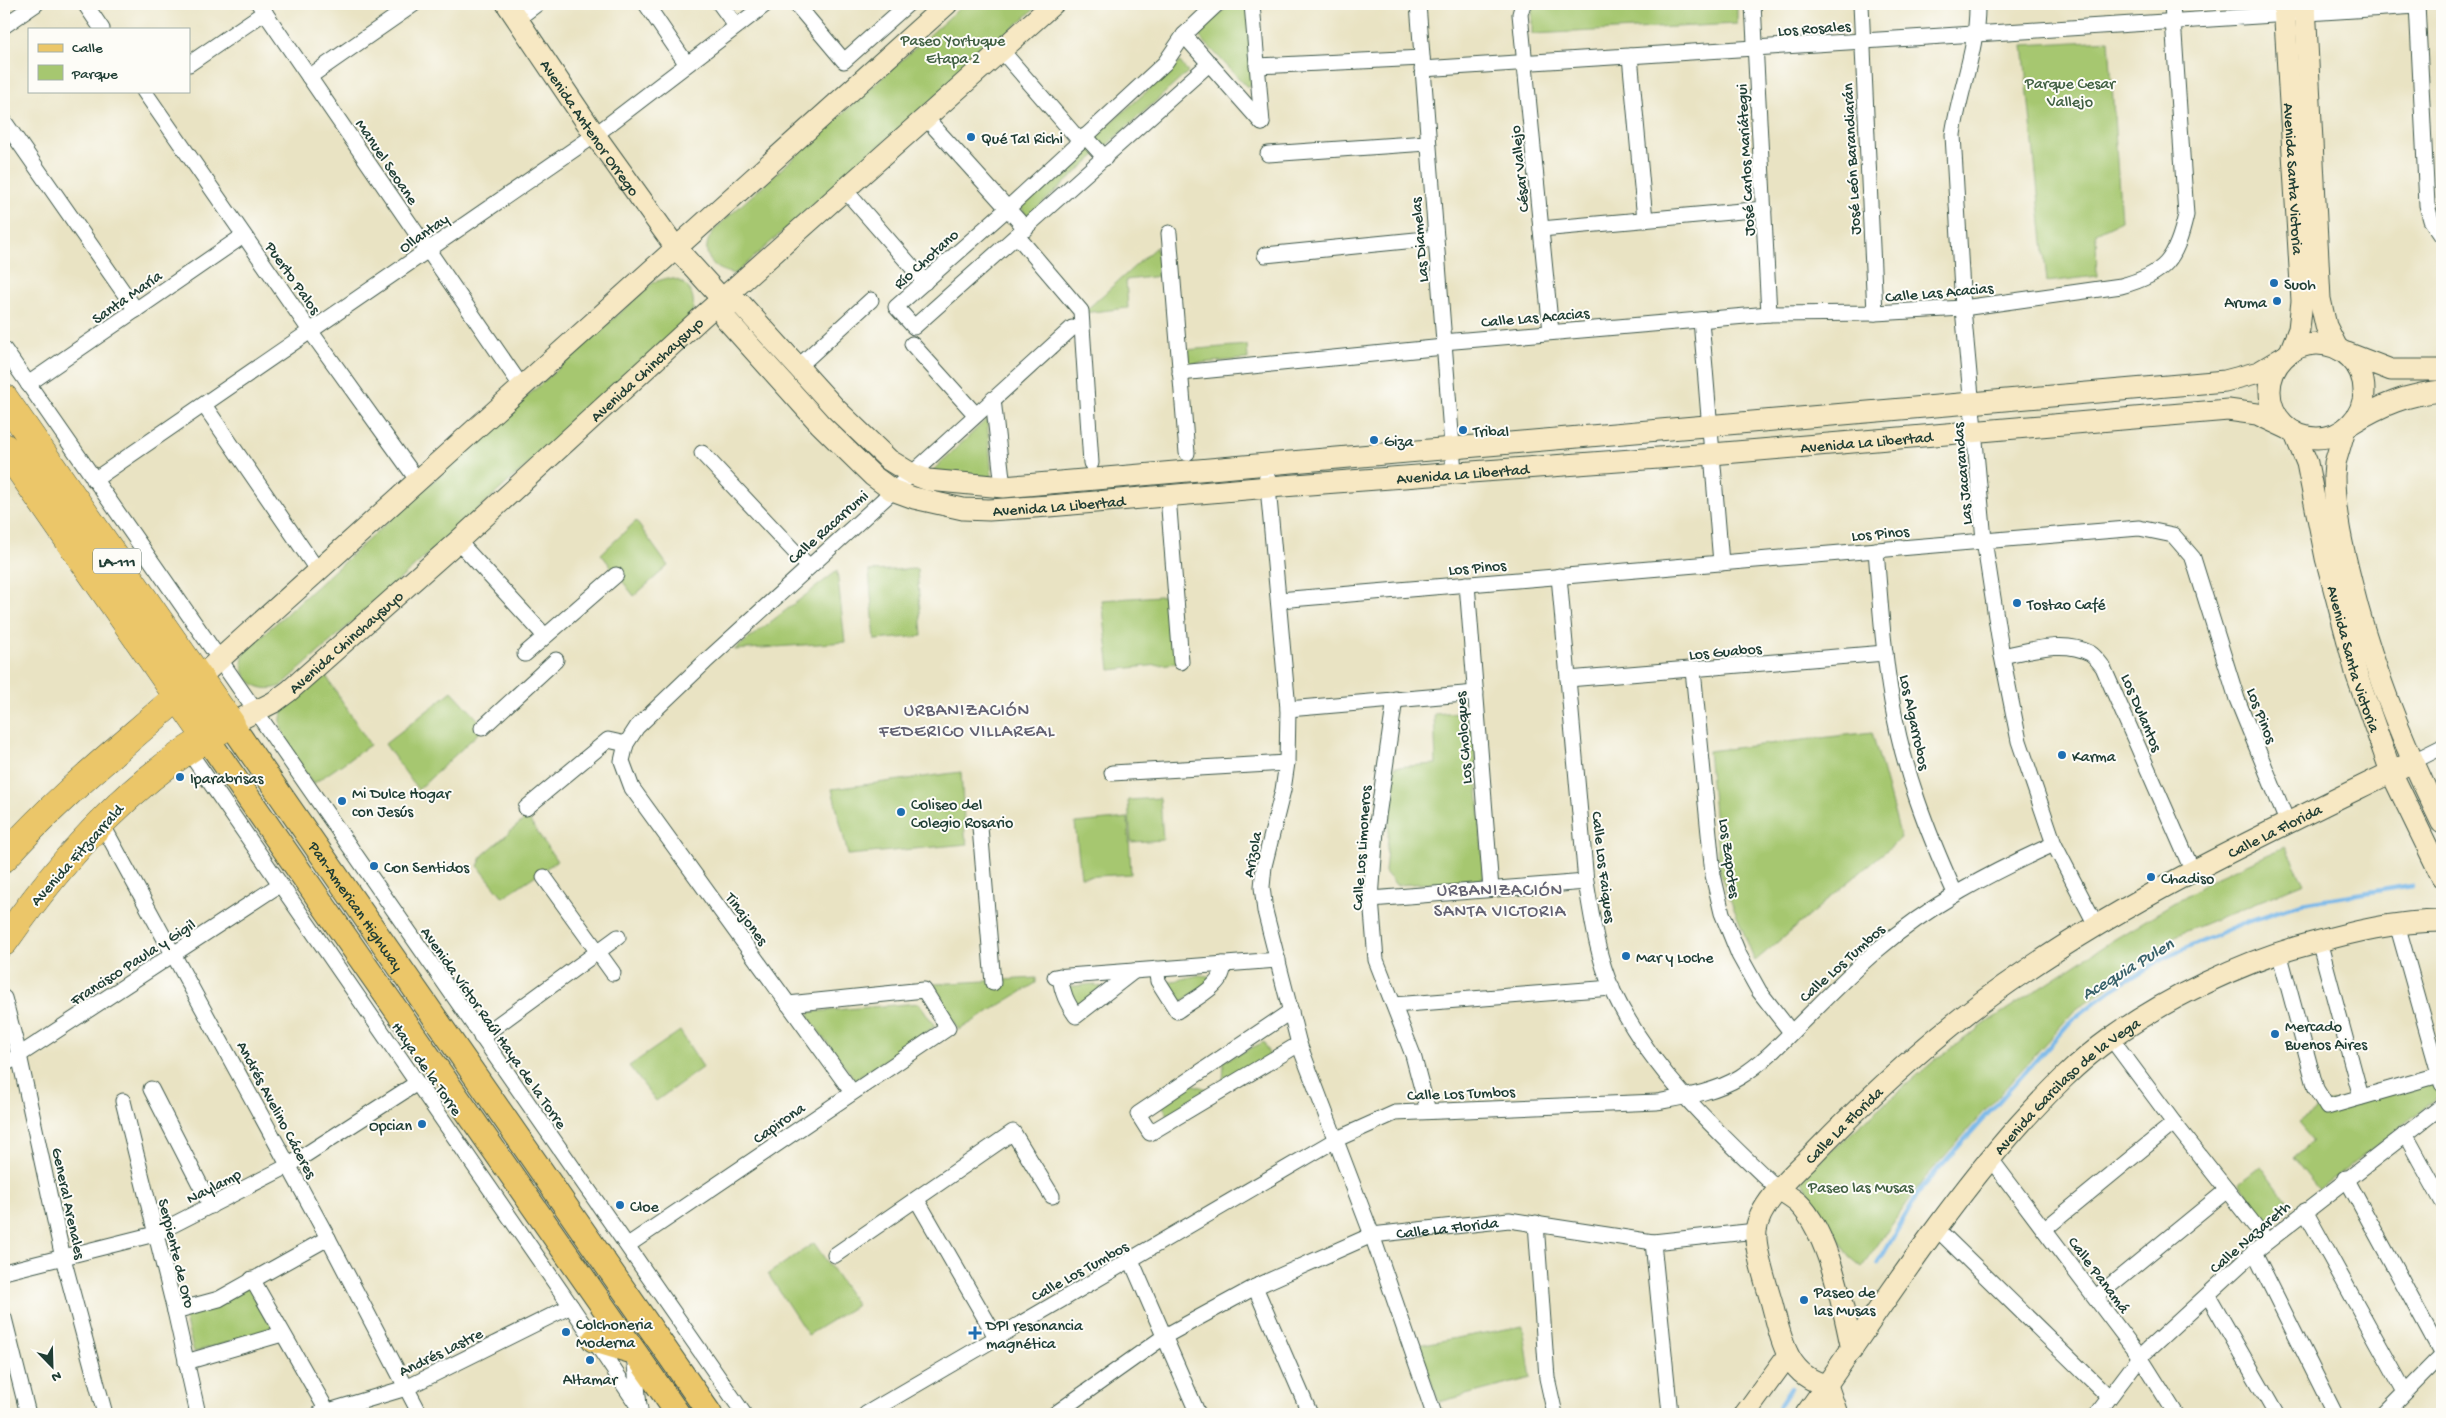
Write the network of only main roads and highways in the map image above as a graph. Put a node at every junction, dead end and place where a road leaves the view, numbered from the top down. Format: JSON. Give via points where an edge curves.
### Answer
{"nodes":[{"id":1,"x":947,"y":4,"type":"edge"},
{"id":2,"x":1053,"y":4,"type":"edge"},
{"id":3,"x":2295,"y":9,"type":"edge"},
{"id":4,"x":512,"y":11,"type":"edge"},
{"id":5,"x":681,"y":253,"type":"junction"},
{"id":6,"x":718,"y":295,"type":"junction"},
{"id":7,"x":2341,"y":350,"type":"junction"},
{"id":8,"x":2287,"y":355,"type":"junction"},
{"id":9,"x":2442,"y":370,"type":"edge"},
{"id":10,"x":2442,"y":391,"type":"edge"},
{"id":11,"x":4,"y":398,"type":"edge"},
{"id":12,"x":836,"y":409,"type":"junction"},
{"id":13,"x":820,"y":424,"type":"junction"},
{"id":14,"x":2348,"y":426,"type":"junction"},
{"id":15,"x":2291,"y":431,"type":"junction"},
{"id":16,"x":4,"y":447,"type":"edge"},
{"id":17,"x":1048,"y":484,"type":"junction"},
{"id":18,"x":1049,"y":506,"type":"junction"},
{"id":19,"x":199,"y":678,"type":"junction"},
{"id":20,"x":178,"y":697,"type":"junction"},
{"id":21,"x":231,"y":724,"type":"junction"},
{"id":22,"x":196,"y":743,"type":"junction"},
{"id":23,"x":2412,"y":762,"type":"junction"},
{"id":24,"x":2391,"y":772,"type":"junction"},
{"id":25,"x":2442,"y":823,"type":"edge"},
{"id":26,"x":4,"y":858,"type":"edge"},
{"id":27,"x":2442,"y":877,"type":"edge"},
{"id":28,"x":2442,"y":921,"type":"edge"},
{"id":29,"x":4,"y":942,"type":"edge"},
{"id":30,"x":1779,"y":1190,"type":"junction"},
{"id":31,"x":594,"y":1340,"type":"road end"},
{"id":32,"x":1852,"y":1350,"type":"junction"},
{"id":33,"x":634,"y":1352,"type":"junction"},
{"id":34,"x":1788,"y":1354,"type":"junction"},
{"id":35,"x":1827,"y":1385,"type":"junction"},
{"id":36,"x":678,"y":1414,"type":"edge"},
{"id":37,"x":710,"y":1414,"type":"edge"},
{"id":38,"x":1745,"y":1414,"type":"edge"},
{"id":39,"x":1806,"y":1414,"type":"edge"},
{"id":40,"x":1837,"y":1414,"type":"edge"}],
"edges":[{"from":1,"to":5,"type":"main road"},
{"from":2,"to":6,"type":"main road","name":"Avenida Chinchaysuyo","via":[[845,190]]},
{"from":3,"to":7,"type":"main road","name":"Avenida Santa Victoria","via":[[2320,299],[2326,326]]},
{"from":3,"to":8,"type":"main road","name":"Avenida Santa Victoria","via":[[2302,300],[2299,329]]},
{"from":4,"to":5,"type":"main road","name":"Avenida Antenor Orrego","via":[[594,135]]},
{"from":5,"to":6,"type":"main road","name":"Avenida La Libertad"},
{"from":5,"to":19,"type":"main road","via":[[522,387]]},
{"from":6,"to":12,"type":"main road","name":"Avenida La Libertad","via":[[741,304]]},
{"from":6,"to":13,"type":"main road","name":"Avenida La Libertad","via":[[726,318]]},
{"from":6,"to":21,"type":"main road","name":"Avenida Chinchaysuyo","via":[[458,541],[289,691]]},
{"from":7,"to":8,"type":"main road","via":[[2325,344],[2313,344]]},
{"from":7,"to":9,"type":"main road","via":[[2392,370]]},
{"from":7,"to":14,"type":"main road","via":[[2358,367],[2364,386],[2364,400]]},
{"from":8,"to":15,"type":"main road","via":[[2274,370],[2270,386],[2271,402],[2277,417]]},
{"from":8,"to":17,"type":"main road","name":"Avenida La Libertad","via":[[2259,372],[2225,381]]},
{"from":10,"to":14,"type":"main road","via":[[2393,401]]},
{"from":11,"to":19,"type":"highway","name":"Pan-American Highway","number":"LA-111"},
{"from":12,"to":13,"type":"main road"},
{"from":12,"to":17,"type":"main road","name":"Avenida La Libertad","via":[[871,444],[912,474],[928,480],[1003,487]]},
{"from":13,"to":18,"type":"main road","name":"Avenida La Libertad","via":[[854,459],[892,490],[936,505],[963,509]]},
{"from":14,"to":15,"type":"main road","via":[[2320,438]]},
{"from":14,"to":23,"type":"main road","name":"Avenida Santa Victoria","via":[[2335,463],[2334,476],[2344,555],[2376,669]]},
{"from":15,"to":18,"type":"main road","name":"Avenida La Libertad","via":[[2257,414],[2228,410]]},
{"from":15,"to":24,"type":"main road","name":"Avenida Santa Victoria","via":[[2307,463],[2326,558],[2357,676]]},
{"from":16,"to":20,"type":"highway","name":"Pan-American Highway","number":"LA-111"},
{"from":17,"to":18,"type":"main road"},
{"from":19,"to":20,"type":"highway"},
{"from":19,"to":21,"type":"highway","name":"Pan-American Highway","number":"LA-111"},
{"from":20,"to":22,"type":"highway","name":"Pan-American Highway","number":"LA-111"},
{"from":20,"to":26,"type":"highway","via":[[59,802]]},
{"from":21,"to":22,"type":"highway","name":"Avenida Fitzcarrald"},
{"from":21,"to":37,"type":"main road","name":"Pan-American Highway"},
{"from":22,"to":29,"type":"highway","name":"Avenida Fitzcarrald","via":[[132,792],[101,822],[54,875]]},
{"from":22,"to":33,"type":"main road","name":"Pan-American Highway"},
{"from":23,"to":24,"type":"main road","name":"Calle La Florida"},
{"from":23,"to":25,"type":"main road","name":"Avenida Santa Victoria"},
{"from":24,"to":27,"type":"main road","name":"Avenida Santa Victoria"},
{"from":24,"to":30,"type":"main road","name":"Calle La Florida","via":[[2193,872],[2096,925],[2023,972],[1928,1046],[1846,1120]]},
{"from":28,"to":32,"type":"main road","name":"Avenida Garcilaso de la Vega","via":[[2397,924],[2279,952],[2222,975],[2111,1038],[2038,1104],[1990,1158]]},
{"from":30,"to":32,"type":"main road","via":[[1798,1203],[1820,1237],[1838,1289]]},
{"from":30,"to":34,"type":"main road","name":"Calle La Florida","via":[[1763,1210],[1756,1231],[1765,1280]]},
{"from":31,"to":33,"type":"main road"},
{"from":32,"to":35,"type":"main road","name":"Avenida Garcilaso de la Vega"},
{"from":33,"to":36,"type":"main road","name":"Pan-American Highway"},
{"from":34,"to":35,"type":"main road","via":[[1803,1376]]},
{"from":34,"to":38,"type":"main road"},
{"from":35,"to":39,"type":"main road","name":"Avenida Garcilaso de la Vega"},
{"from":35,"to":40,"type":"main road"}]}
